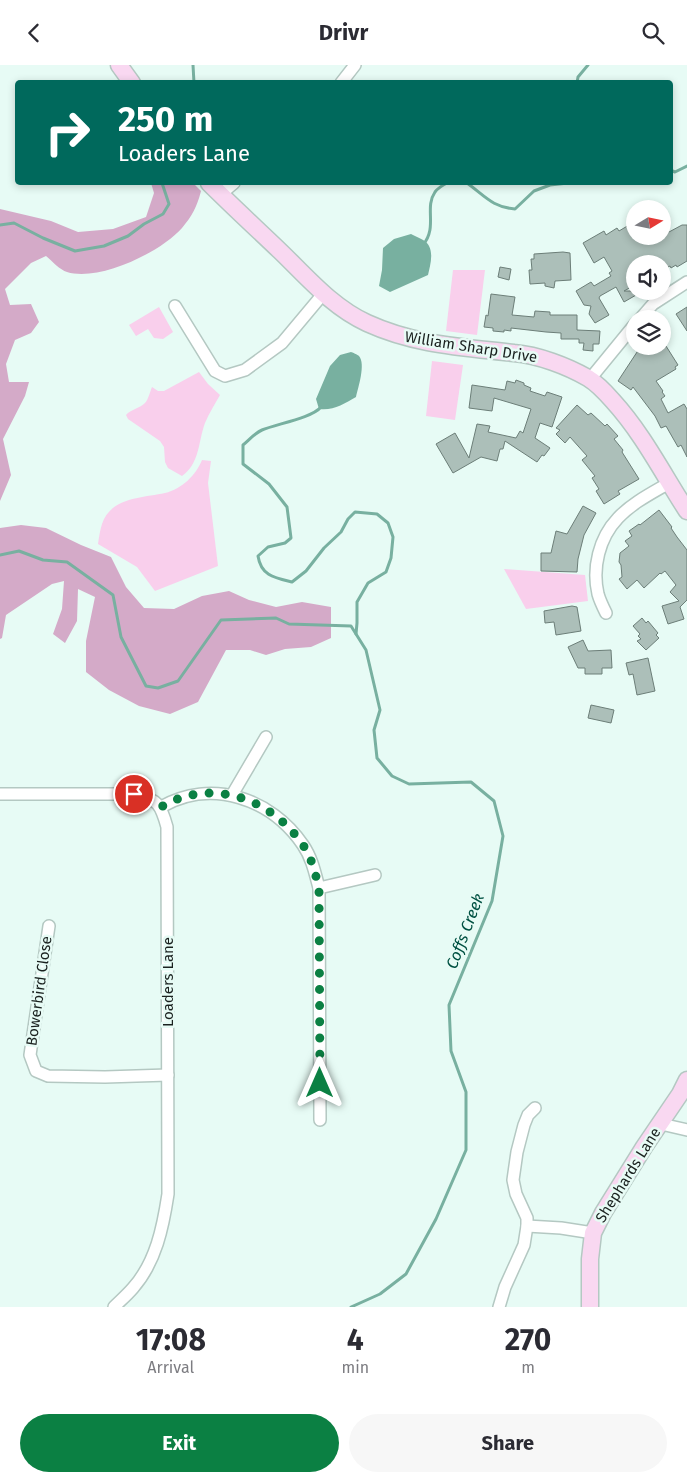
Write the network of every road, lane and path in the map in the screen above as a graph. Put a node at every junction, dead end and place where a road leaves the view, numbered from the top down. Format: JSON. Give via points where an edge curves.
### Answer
{"nodes":[{"id":1,"x":119,"y":65,"type":"edge"},
{"id":2,"x":355,"y":65,"type":"edge"},
{"id":3,"x":130,"y":80,"type":"edge"},
{"id":4,"x":343,"y":80,"type":"edge"},
{"id":5,"x":211,"y":185,"type":"edge"},
{"id":6,"x":232,"y":185,"type":"edge"},
{"id":7,"x":222,"y":194,"type":"junction"},
{"id":8,"x":687,"y":282,"type":"edge"},
{"id":9,"x":323,"y":294,"type":"junction"},
{"id":10,"x":175,"y":306,"type":"dead end"},
{"id":11,"x":647,"y":310,"type":"edge"},
{"id":12,"x":626,"y":335,"type":"edge"},
{"id":13,"x":590,"y":379,"type":"junction"},
{"id":14,"x":669,"y":483,"type":"junction"},
{"id":15,"x":687,"y":511,"type":"edge"},
{"id":16,"x":606,"y":613,"type":"dead end"},
{"id":17,"x":266,"y":737,"type":"dead end"},
{"id":18,"x":0,"y":794,"type":"edge"},
{"id":19,"x":232,"y":795,"type":"junction"},
{"id":20,"x":161,"y":807,"type":"junction"},
{"id":21,"x":376,"y":875,"type":"dead end"},
{"id":22,"x":319,"y":888,"type":"junction"},
{"id":23,"x":49,"y":926,"type":"dead end"},
{"id":24,"x":168,"y":1075,"type":"junction"},
{"id":25,"x":687,"y":1080,"type":"edge"},
{"id":26,"x":535,"y":1108,"type":"dead end"},
{"id":27,"x":320,"y":1120,"type":"dead end"},
{"id":28,"x":661,"y":1123,"type":"junction"},
{"id":29,"x":687,"y":1130,"type":"edge"},
{"id":30,"x":527,"y":1226,"type":"junction"},
{"id":31,"x":593,"y":1233,"type":"junction"},
{"id":32,"x":114,"y":1307,"type":"edge"},
{"id":33,"x":499,"y":1307,"type":"edge"},
{"id":34,"x":590,"y":1307,"type":"edge"}],
"edges":[{"from":1,"to":3,"type":"street"},
{"from":2,"to":4,"type":"street"},
{"from":5,"to":7,"type":"street","name":"William Sharp Drive"},
{"from":6,"to":7,"type":"street"},
{"from":7,"to":9,"type":"street","name":"William Sharp Drive"},
{"from":8,"to":11,"type":"street"},
{"from":9,"to":10,"type":"street","via":[[282,343],[245,369],[225,376],[215,371]]},
{"from":9,"to":13,"type":"street","name":"William Sharp Drive","via":[[356,318],[401,336],[535,357]]},
{"from":12,"to":13,"type":"street"},
{"from":13,"to":14,"type":"street","name":"William Sharp Drive","via":[[626,415]]},
{"from":14,"to":15,"type":"street","name":"William Sharp Drive"},
{"from":14,"to":16,"type":"street","via":[[638,502],[618,519],[606,535],[598,552],[596,573],[598,595]]},
{"from":17,"to":19,"type":"street"},
{"from":18,"to":20,"type":"street","via":[[134,794]]},
{"from":19,"to":20,"type":"street","via":[[198,793]]},
{"from":19,"to":22,"type":"street","via":[[268,811],[289,828],[312,862]]},
{"from":20,"to":24,"type":"street","name":"Loaders Lane","via":[[167,827]]},
{"from":21,"to":22,"type":"street"},
{"from":22,"to":27,"type":"street"},
{"from":23,"to":24,"type":"street","name":"Bowerbird Close","via":[[30,1055],[36,1071],[48,1077]]},
{"from":24,"to":32,"type":"street","name":"Loaders Lane","via":[[168,1194],[162,1232],[142,1275]]},
{"from":25,"to":28,"type":"street","name":"Shephards Lane"},
{"from":26,"to":30,"type":"street","via":[[524,1125],[513,1180]]},
{"from":28,"to":29,"type":"street"},
{"from":28,"to":31,"type":"street","name":"Shephards Lane"},
{"from":30,"to":31,"type":"street"},
{"from":30,"to":33,"type":"street","via":[[524,1245]]},
{"from":31,"to":34,"type":"street","name":"Shephards Lane"}]}
